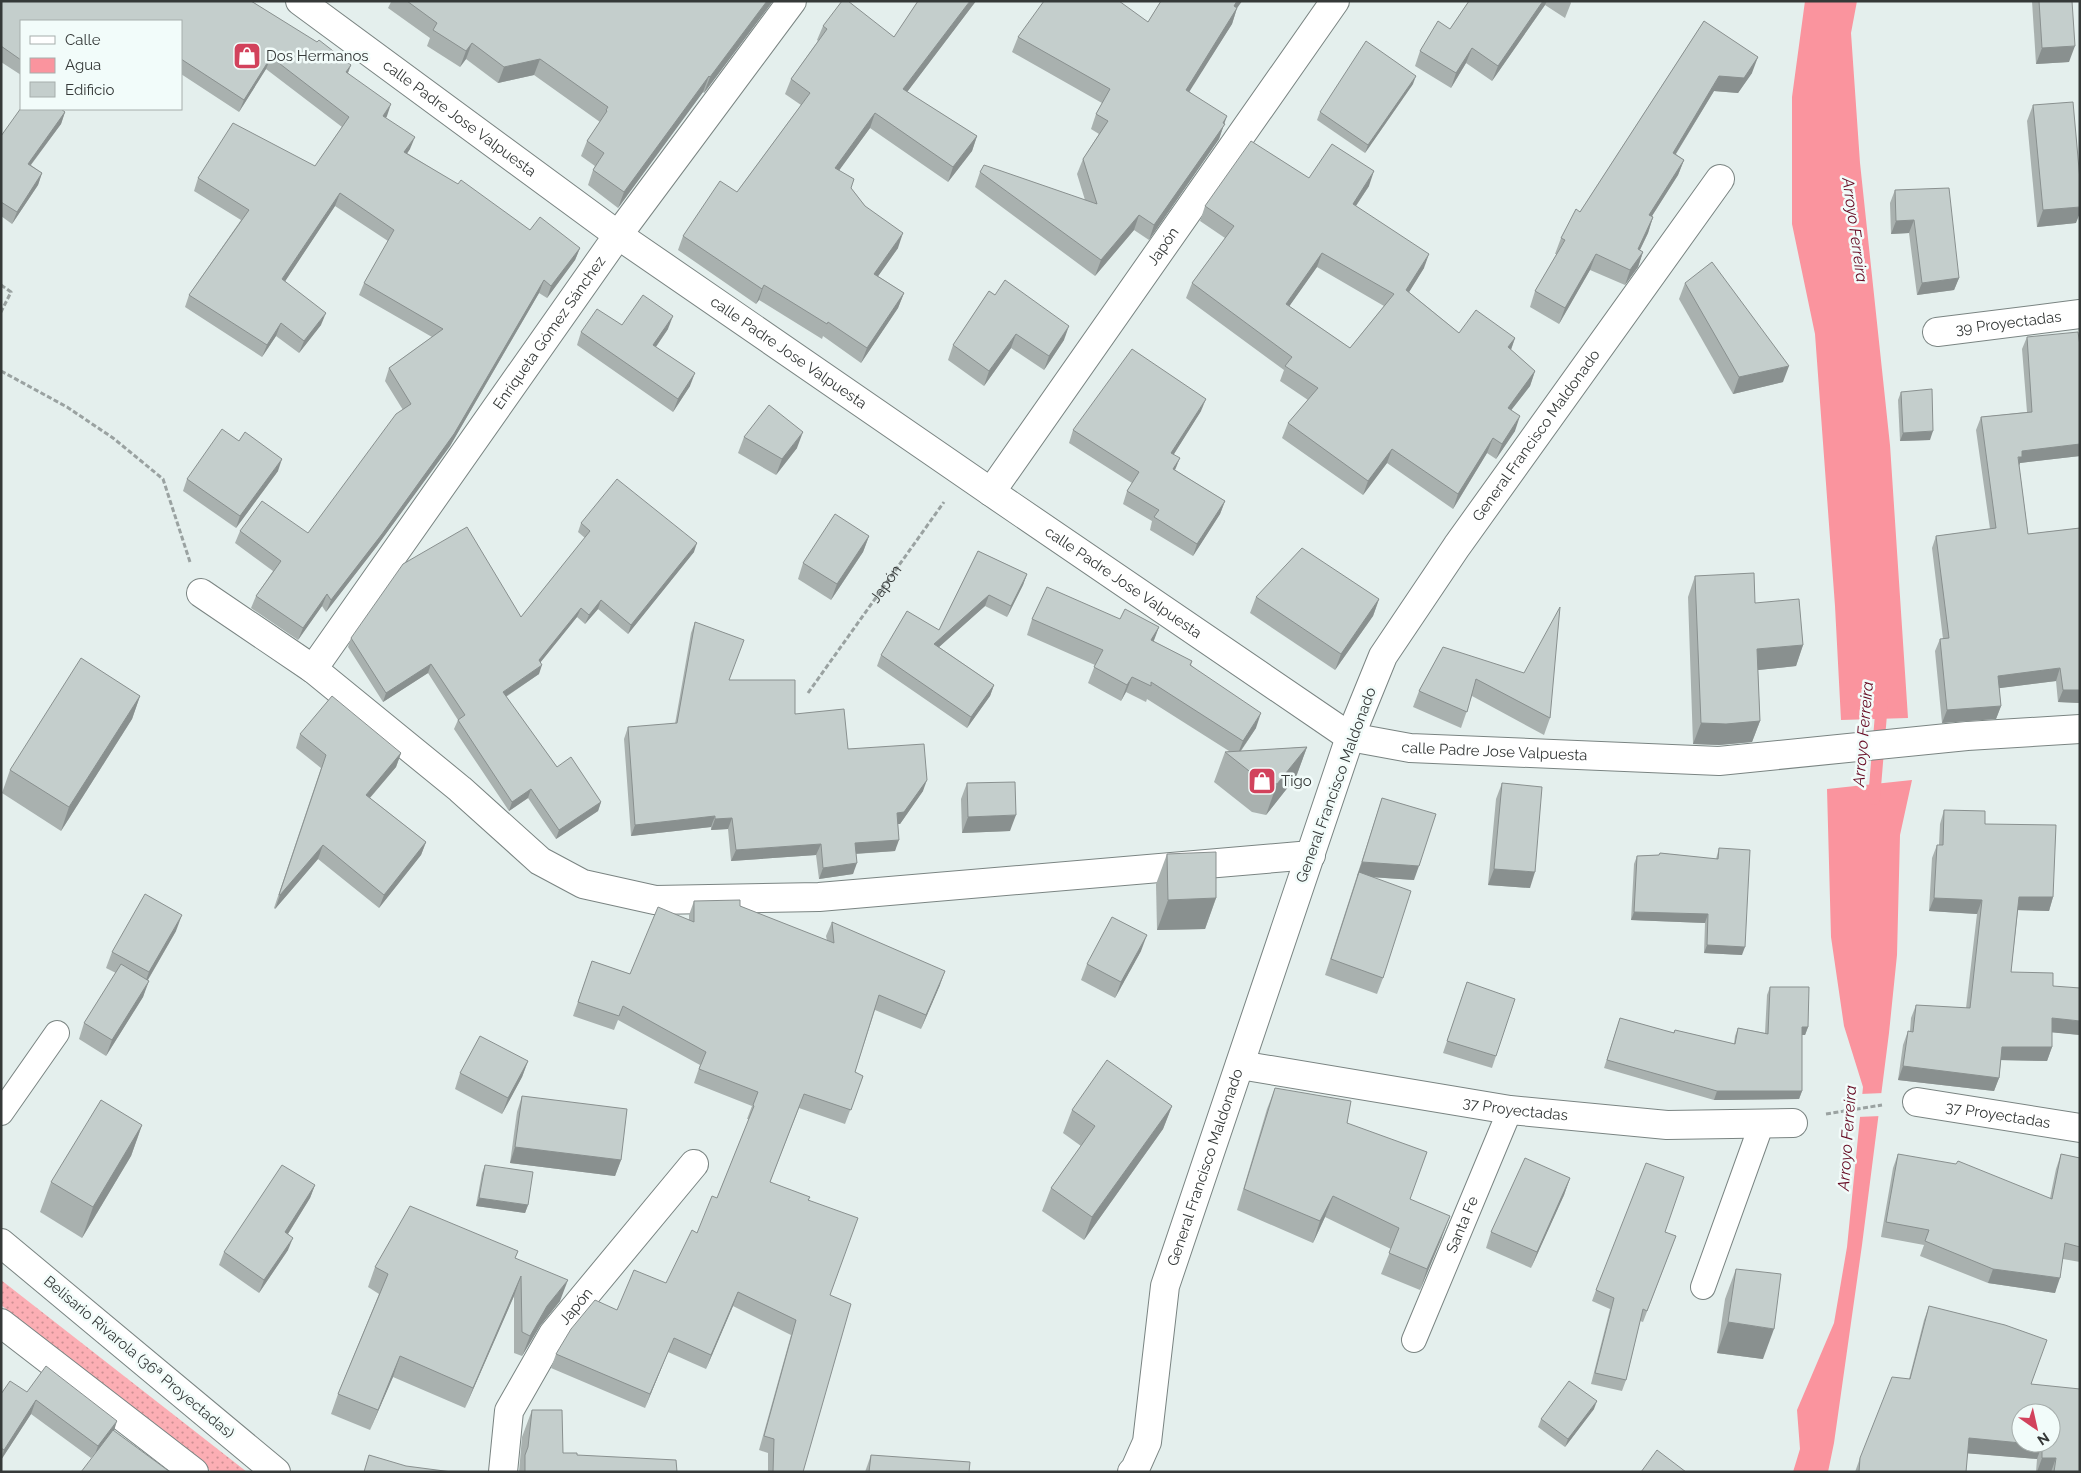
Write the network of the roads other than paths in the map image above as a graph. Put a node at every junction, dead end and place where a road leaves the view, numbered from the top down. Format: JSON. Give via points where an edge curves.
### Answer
{"nodes":[{"id":1,"x":300,"y":1,"type":"edge"},
{"id":2,"x":792,"y":1,"type":"edge"},
{"id":3,"x":1335,"y":1,"type":"edge"},
{"id":4,"x":1720,"y":180,"type":"dead end"},
{"id":5,"x":618,"y":235,"type":"junction"},
{"id":6,"x":2080,"y":314,"type":"edge"},
{"id":7,"x":1937,"y":332,"type":"dead end"},
{"id":8,"x":991,"y":492,"type":"junction"},
{"id":9,"x":200,"y":594,"type":"road end"},
{"id":10,"x":313,"y":669,"type":"junction"},
{"id":11,"x":2080,"y":729,"type":"edge"},
{"id":12,"x":1350,"y":737,"type":"junction"},
{"id":13,"x":1311,"y":855,"type":"junction"},
{"id":14,"x":57,"y":1033,"type":"dead end"},
{"id":15,"x":1240,"y":1065,"type":"junction"},
{"id":16,"x":1917,"y":1102,"type":"dead end"},
{"id":17,"x":1510,"y":1110,"type":"junction"},
{"id":18,"x":1,"y":1113,"type":"edge"},
{"id":19,"x":1762,"y":1123,"type":"junction"},
{"id":20,"x":1793,"y":1123,"type":"dead end"},
{"id":21,"x":2080,"y":1128,"type":"edge"},
{"id":22,"x":694,"y":1164,"type":"dead end"},
{"id":23,"x":1,"y":1243,"type":"edge"},
{"id":24,"x":1703,"y":1287,"type":"dead end"},
{"id":25,"x":1,"y":1323,"type":"edge"},
{"id":26,"x":1414,"y":1340,"type":"dead end"},
{"id":27,"x":194,"y":1472,"type":"edge"},
{"id":28,"x":276,"y":1472,"type":"edge"},
{"id":29,"x":503,"y":1472,"type":"edge"},
{"id":30,"x":1132,"y":1472,"type":"edge"}],
"edges":[{"from":1,"to":5,"type":"street","name":"calle Padre Jose Valpuesta"},
{"from":2,"to":5,"type":"street","name":"Enriqueta Gómez Sánchez"},
{"from":3,"to":8,"type":"street","name":"Japón"},
{"from":4,"to":12,"type":"street","name":"General Francisco Maldonado","via":[[1463,538],[1383,656]]},
{"from":5,"to":8,"type":"street","name":"calle Padre Jose Valpuesta"},
{"from":5,"to":10,"type":"street","name":"Enriqueta Gómez Sánchez"},
{"from":6,"to":7,"type":"street","name":"39 Proyectadas"},
{"from":8,"to":12,"type":"street","name":"calle Padre Jose Valpuesta"},
{"from":9,"to":10,"type":"street"},
{"from":10,"to":13,"type":"street","via":[[460,789],[540,861],[583,884],[655,900],[818,897]]},
{"from":11,"to":12,"type":"street","name":"calle Padre Jose Valpuesta","via":[[1967,736],[1719,762],[1410,748]]},
{"from":12,"to":13,"type":"street","name":"General Francisco Maldonado"},
{"from":13,"to":15,"type":"street","name":"General Francisco Maldonado"},
{"from":14,"to":18,"type":"lane"},
{"from":15,"to":17,"type":"street","name":"37 Proyectadas"},
{"from":15,"to":30,"type":"street","name":"General Francisco Maldonado","via":[[1165,1286],[1147,1442]]},
{"from":16,"to":21,"type":"street","name":"37 Proyectadas"},
{"from":17,"to":19,"type":"street","name":"37 Proyectadas","via":[[1667,1125]]},
{"from":17,"to":26,"type":"lane","name":"Santa Fe"},
{"from":19,"to":20,"type":"street","name":"37 Proyectadas"},
{"from":19,"to":24,"type":"lane"},
{"from":22,"to":29,"type":"street","name":"Japón","via":[[553,1334],[509,1411]]},
{"from":23,"to":28,"type":"street","name":"Belisario Rivarola (36ª Proyectadas)"},
{"from":25,"to":27,"type":"street"}]}
